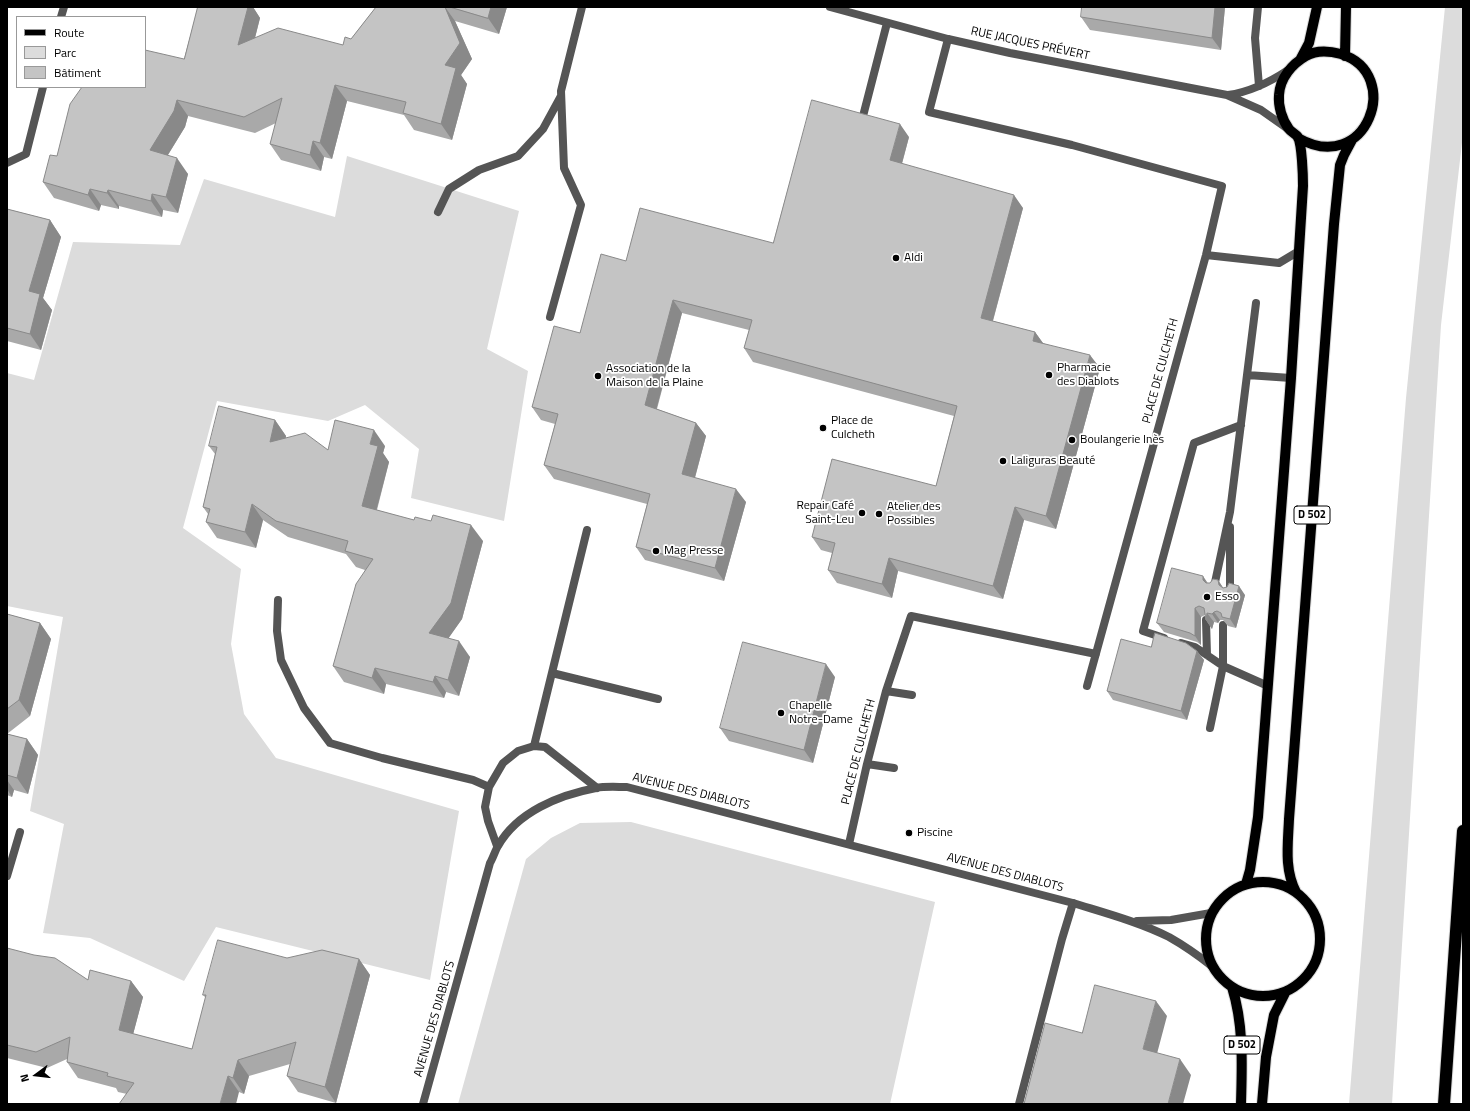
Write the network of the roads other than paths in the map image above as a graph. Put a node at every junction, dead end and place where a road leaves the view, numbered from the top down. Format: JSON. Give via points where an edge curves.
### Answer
{"nodes":[{"id":1,"x":582,"y":7,"type":"edge"},
{"id":2,"x":830,"y":7,"type":"edge"},
{"id":3,"x":1258,"y":7,"type":"edge"},
{"id":4,"x":1317,"y":7,"type":"edge"},
{"id":5,"x":1346,"y":7,"type":"edge"},
{"id":6,"x":887,"y":23,"type":"junction"},
{"id":7,"x":948,"y":39,"type":"junction"},
{"id":8,"x":1346,"y":56,"type":"junction"},
{"id":9,"x":1300,"y":60,"type":"junction"},
{"id":10,"x":1290,"y":69,"type":"junction"},
{"id":11,"x":1259,"y":86,"type":"junction"},
{"id":12,"x":43,"y":88,"type":"edge"},
{"id":13,"x":1227,"y":95,"type":"junction"},
{"id":14,"x":561,"y":96,"type":"junction"},
{"id":15,"x":862,"y":120,"type":"edge"},
{"id":16,"x":1289,"y":129,"type":"junction"},
{"id":17,"x":1298,"y":138,"type":"junction"},
{"id":18,"x":1352,"y":140,"type":"junction"},
{"id":19,"x":7,"y":163,"type":"edge"},
{"id":20,"x":438,"y":212,"type":"dead end"},
{"id":21,"x":1299,"y":251,"type":"junction"},
{"id":22,"x":1206,"y":255,"type":"junction"},
{"id":23,"x":1256,"y":303,"type":"dead end"},
{"id":24,"x":550,"y":317,"type":"dead end"},
{"id":25,"x":1247,"y":375,"type":"junction"},
{"id":26,"x":1291,"y":378,"type":"junction"},
{"id":27,"x":1241,"y":425,"type":"junction"},
{"id":28,"x":1230,"y":512,"type":"junction"},
{"id":29,"x":587,"y":530,"type":"dead end"},
{"id":30,"x":1214,"y":586,"type":"edge"},
{"id":31,"x":1230,"y":591,"type":"edge"},
{"id":32,"x":278,"y":600,"type":"dead end"},
{"id":33,"x":1206,"y":620,"type":"edge"},
{"id":34,"x":1223,"y":625,"type":"edge"},
{"id":35,"x":1096,"y":654,"type":"junction"},
{"id":36,"x":1208,"y":655,"type":"junction"},
{"id":37,"x":1223,"y":666,"type":"junction"},
{"id":38,"x":552,"y":673,"type":"junction"},
{"id":39,"x":1087,"y":686,"type":"dead end"},
{"id":40,"x":1268,"y":686,"type":"junction"},
{"id":41,"x":886,"y":691,"type":"junction"},
{"id":42,"x":912,"y":695,"type":"dead end"},
{"id":43,"x":658,"y":699,"type":"dead end"},
{"id":44,"x":1210,"y":728,"type":"dead end"},
{"id":45,"x":534,"y":746,"type":"junction"},
{"id":46,"x":867,"y":764,"type":"junction"},
{"id":47,"x":894,"y":768,"type":"dead end"},
{"id":48,"x":490,"y":787,"type":"junction"},
{"id":49,"x":597,"y":788,"type":"junction"},
{"id":50,"x":1463,"y":831,"type":"edge"},
{"id":51,"x":20,"y":832,"type":"dead end"},
{"id":52,"x":849,"y":844,"type":"junction"},
{"id":53,"x":497,"y":846,"type":"junction"},
{"id":54,"x":7,"y":876,"type":"edge"},
{"id":55,"x":1246,"y":884,"type":"junction"},
{"id":56,"x":1296,"y":892,"type":"junction"},
{"id":57,"x":1073,"y":903,"type":"junction"},
{"id":58,"x":1211,"y":913,"type":"junction"},
{"id":59,"x":1130,"y":920,"type":"junction"},
{"id":60,"x":1213,"y":967,"type":"junction"},
{"id":61,"x":1232,"y":988,"type":"junction"},
{"id":62,"x":1285,"y":993,"type":"junction"},
{"id":63,"x":423,"y":1104,"type":"edge"},
{"id":64,"x":1019,"y":1104,"type":"edge"},
{"id":65,"x":1241,"y":1104,"type":"edge"},
{"id":66,"x":1262,"y":1104,"type":"edge"},
{"id":67,"x":1444,"y":1104,"type":"edge"}],
"edges":[{"from":1,"to":14,"type":"street"},
{"from":2,"to":6,"type":"street","name":"RUE JACQUES PRÉVERT"},
{"from":3,"to":11,"type":"street","via":[[1255,38]]},
{"from":4,"to":9,"type":"main road","via":[[1310,44]]},
{"from":5,"to":8,"type":"main road"},
{"from":6,"to":7,"type":"street","name":"RUE JACQUES PRÉVERT"},
{"from":6,"to":15,"type":"street"},
{"from":7,"to":13,"type":"street","name":"RUE JACQUES PRÉVERT"},
{"from":7,"to":22,"type":"street","name":"PLACE DE CULCHETH","via":[[930,112],[1072,145],[1222,186]]},
{"from":8,"to":9,"type":"main road","via":[[1320,52]]},
{"from":8,"to":18,"type":"main road","via":[[1365,72],[1374,96],[1369,121],[1362,132]]},
{"from":9,"to":10,"type":"main road"},
{"from":10,"to":11,"type":"street","name":"RUE JACQUES PRÉVERT"},
{"from":10,"to":16,"type":"main road","via":[[1282,82],[1279,94],[1279,107]]},
{"from":11,"to":13,"type":"street","name":"RUE JACQUES PRÉVERT"},
{"from":12,"to":19,"type":"street","via":[[26,154]]},
{"from":13,"to":16,"type":"street","name":"RUE JACQUES PRÉVERT","via":[[1261,110]]},
{"from":14,"to":20,"type":"street","via":[[543,129],[518,156],[479,170],[449,189]]},
{"from":14,"to":24,"type":"street","via":[[564,168],[581,205]]},
{"from":16,"to":17,"type":"main road"},
{"from":17,"to":18,"type":"main road","via":[[1320,147],[1342,145]]},
{"from":17,"to":21,"type":"main road","number":"D 502","via":[[1304,186]]},
{"from":18,"to":56,"type":"main road","number":"D 502","via":[[1340,165],[1335,209],[1289,819],[1289,873]]},
{"from":21,"to":22,"type":"street","via":[[1279,263]]},
{"from":21,"to":26,"type":"main road","number":"D 502"},
{"from":22,"to":35,"type":"street","name":"PLACE DE CULCHETH"},
{"from":23,"to":25,"type":"street"},
{"from":25,"to":26,"type":"street"},
{"from":25,"to":27,"type":"street"},
{"from":26,"to":40,"type":"main road","number":"D 502"},
{"from":27,"to":28,"type":"street"},
{"from":27,"to":36,"type":"street","via":[[1194,443],[1143,631],[1195,647]]},
{"from":28,"to":30,"type":"street"},
{"from":28,"to":31,"type":"street"},
{"from":29,"to":38,"type":"street"},
{"from":32,"to":48,"type":"street","via":[[277,631],[281,660],[304,708],[330,743],[473,780]]},
{"from":33,"to":36,"type":"street"},
{"from":34,"to":37,"type":"street"},
{"from":35,"to":39,"type":"street"},
{"from":35,"to":41,"type":"street","name":"PLACE DE CULCHETH","via":[[911,616]]},
{"from":36,"to":37,"type":"street"},
{"from":37,"to":40,"type":"street"},
{"from":37,"to":44,"type":"street"},
{"from":38,"to":43,"type":"street"},
{"from":38,"to":45,"type":"street"},
{"from":40,"to":55,"type":"main road","number":"D 502","via":[[1258,817]]},
{"from":41,"to":42,"type":"street"},
{"from":41,"to":46,"type":"street","name":"PLACE DE CULCHETH"},
{"from":45,"to":48,"type":"street","via":[[518,751],[503,763]]},
{"from":45,"to":49,"type":"street","via":[[545,747]]},
{"from":46,"to":47,"type":"street"},
{"from":46,"to":52,"type":"street","name":"PLACE DE CULCHETH"},
{"from":48,"to":53,"type":"street","via":[[485,807]]},
{"from":49,"to":52,"type":"street","name":"AVENUE DES DIABLOTS","via":[[626,787]]},
{"from":49,"to":53,"type":"street","name":"AVENUE DES DIABLOTS","via":[[560,797],[529,813],[508,831]]},
{"from":50,"to":67,"type":"highway"},
{"from":51,"to":54,"type":"street"},
{"from":52,"to":57,"type":"street","name":"AVENUE DES DIABLOTS"},
{"from":53,"to":63,"type":"street","name":"AVENUE DES DIABLOTS","via":[[490,863]]},
{"from":55,"to":56,"type":"main road","via":[[1263,881],[1279,884]]},
{"from":55,"to":58,"type":"main road","via":[[1220,900]]},
{"from":56,"to":62,"type":"main road","via":[[1309,906],[1317,922],[1320,941],[1316,959],[1307,975]]},
{"from":57,"to":59,"type":"street","name":"AVENUE DES DIABLOTS"},
{"from":57,"to":64,"type":"street"},
{"from":58,"to":59,"type":"street","name":"AVENUE DES DIABLOTS","via":[[1171,920]]},
{"from":58,"to":60,"type":"main road","via":[[1205,945]]},
{"from":59,"to":60,"type":"street","name":"AVENUE DES DIABLOTS","via":[[1180,944]]},
{"from":60,"to":61,"type":"main road"},
{"from":61,"to":62,"type":"main road","via":[[1246,994],[1261,996]]},
{"from":61,"to":65,"type":"main road","number":"D 502","via":[[1238,1006],[1242,1037]]},
{"from":62,"to":66,"type":"main road","number":"D 502","via":[[1274,1015],[1266,1057]]}]}
